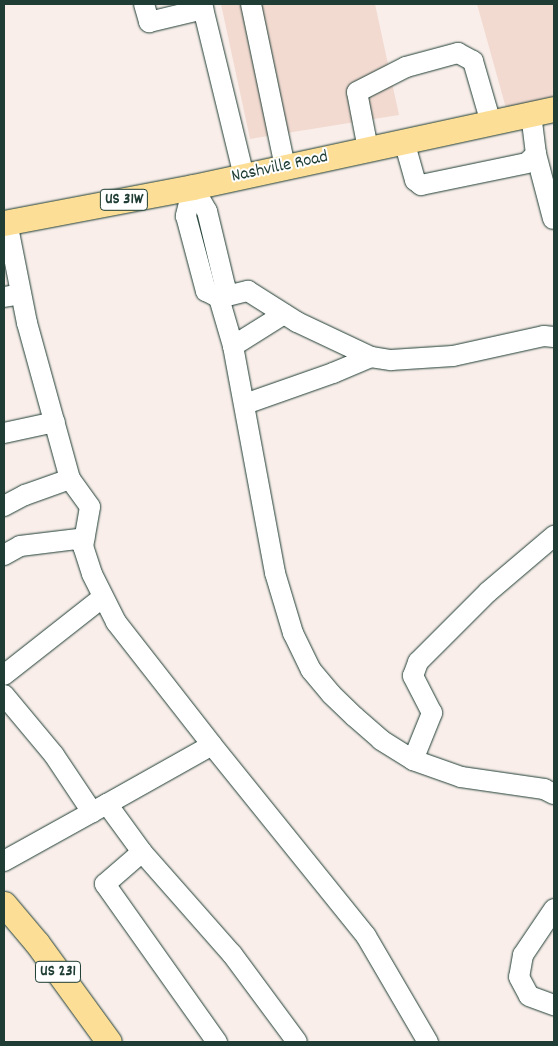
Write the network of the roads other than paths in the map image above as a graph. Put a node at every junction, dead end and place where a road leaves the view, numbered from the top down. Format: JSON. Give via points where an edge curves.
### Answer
{"nodes":[{"id":1,"x":144,"y":4,"type":"edge"},
{"id":2,"x":251,"y":4,"type":"edge"},
{"id":3,"x":202,"y":6,"type":"edge"},
{"id":4,"x":543,"y":112,"type":"edge"},
{"id":5,"x":491,"y":123,"type":"junction"},
{"id":6,"x":404,"y":142,"type":"junction"},
{"id":7,"x":368,"y":150,"type":"junction"},
{"id":8,"x":536,"y":154,"type":"junction"},
{"id":9,"x":285,"y":167,"type":"junction"},
{"id":10,"x":244,"y":176,"type":"junction"},
{"id":11,"x":193,"y":188,"type":"junction"},
{"id":12,"x":553,"y":219,"type":"dead end"},
{"id":13,"x":5,"y":222,"type":"edge"},
{"id":14,"x":218,"y":256,"type":"junction"},
{"id":15,"x":198,"y":259,"type":"junction"},
{"id":16,"x":12,"y":296,"type":"edge"},
{"id":17,"x":219,"y":298,"type":"junction"},
{"id":18,"x":284,"y":314,"type":"junction"},
{"id":19,"x":554,"y":337,"type":"edge"},
{"id":20,"x":233,"y":346,"type":"junction"},
{"id":21,"x":370,"y":357,"type":"junction"},
{"id":22,"x":245,"y":404,"type":"junction"},
{"id":23,"x":55,"y":422,"type":"junction"},
{"id":24,"x":4,"y":433,"type":"edge"},
{"id":25,"x":70,"y":479,"type":"junction"},
{"id":26,"x":7,"y":498,"type":"edge"},
{"id":27,"x":554,"y":536,"type":"edge"},
{"id":28,"x":85,"y":538,"type":"junction"},
{"id":29,"x":4,"y":555,"type":"edge"},
{"id":30,"x":103,"y":597,"type":"junction"},
{"id":31,"x":4,"y":675,"type":"edge"},
{"id":32,"x":4,"y":695,"type":"edge"},
{"id":33,"x":212,"y":745,"type":"junction"},
{"id":34,"x":413,"y":760,"type":"junction"},
{"id":35,"x":554,"y":794,"type":"edge"},
{"id":36,"x":100,"y":808,"type":"junction"},
{"id":37,"x":142,"y":852,"type":"junction"},
{"id":38,"x":4,"y":861,"type":"edge"},
{"id":39,"x":4,"y":904,"type":"edge"},
{"id":40,"x":554,"y":909,"type":"edge"},
{"id":41,"x":554,"y":1005,"type":"edge"},
{"id":42,"x":109,"y":1042,"type":"edge"},
{"id":43,"x":217,"y":1042,"type":"edge"},
{"id":44,"x":297,"y":1042,"type":"edge"},
{"id":45,"x":428,"y":1042,"type":"edge"}],
"edges":[{"from":1,"to":3,"type":"street","via":[[149,22]]},
{"from":2,"to":9,"type":"street"},
{"from":3,"to":10,"type":"street"},
{"from":4,"to":5,"type":"main road","name":"Nashville Road","number":"US 31W"},
{"from":4,"to":8,"type":"street"},
{"from":5,"to":6,"type":"main road","name":"Nashville Road","number":"US 31W"},
{"from":5,"to":7,"type":"street","via":[[473,62],[458,53],[406,67],[357,92]]},
{"from":6,"to":7,"type":"main road","name":"Nashville Road","number":"US 31W"},
{"from":6,"to":8,"type":"street","via":[[415,180],[422,185],[527,163]]},
{"from":7,"to":9,"type":"main road","name":"Nashville Road","number":"US 31W"},
{"from":8,"to":12,"type":"street"},
{"from":9,"to":10,"type":"main road","name":"Nashville Road","number":"US 31W"},
{"from":10,"to":11,"type":"main road","name":"Nashville Road","number":"US 31W"},
{"from":11,"to":13,"type":"main road","name":"Nashville Road","number":"US 31W"},
{"from":11,"to":14,"type":"street","via":[[207,211]]},
{"from":11,"to":15,"type":"street","via":[[186,216]]},
{"from":13,"to":16,"type":"street"},
{"from":14,"to":15,"type":"street"},
{"from":14,"to":17,"type":"street","via":[[225,286]]},
{"from":15,"to":17,"type":"street","via":[[206,291]]},
{"from":16,"to":23,"type":"street","via":[[27,324]]},
{"from":17,"to":18,"type":"street","via":[[248,291]]},
{"from":17,"to":20,"type":"street"},
{"from":18,"to":20,"type":"street"},
{"from":18,"to":21,"type":"street"},
{"from":19,"to":21,"type":"street","via":[[544,336],[453,356],[391,360]]},
{"from":20,"to":22,"type":"street"},
{"from":21,"to":22,"type":"street"},
{"from":22,"to":34,"type":"street","via":[[275,573],[293,633],[312,670],[331,694],[381,740]]},
{"from":23,"to":24,"type":"street"},
{"from":23,"to":25,"type":"street"},
{"from":25,"to":26,"type":"street"},
{"from":25,"to":28,"type":"street","via":[[90,506]]},
{"from":27,"to":34,"type":"street","via":[[488,592],[418,662],[413,676],[432,713]]},
{"from":28,"to":29,"type":"street","via":[[20,546]]},
{"from":28,"to":30,"type":"street","via":[[83,546]]},
{"from":30,"to":31,"type":"street"},
{"from":30,"to":33,"type":"street","via":[[116,622]]},
{"from":32,"to":36,"type":"street"},
{"from":33,"to":36,"type":"street"},
{"from":33,"to":45,"type":"street","via":[[366,936]]},
{"from":34,"to":35,"type":"street","via":[[461,777],[544,789]]},
{"from":36,"to":37,"type":"street"},
{"from":36,"to":38,"type":"street"},
{"from":37,"to":43,"type":"street","via":[[105,884]]},
{"from":37,"to":44,"type":"street","via":[[232,954]]},
{"from":39,"to":42,"type":"main road","number":"US 231","via":[[37,943]]},
{"from":40,"to":41,"type":"street","via":[[524,955],[518,977],[529,996]]}]}
